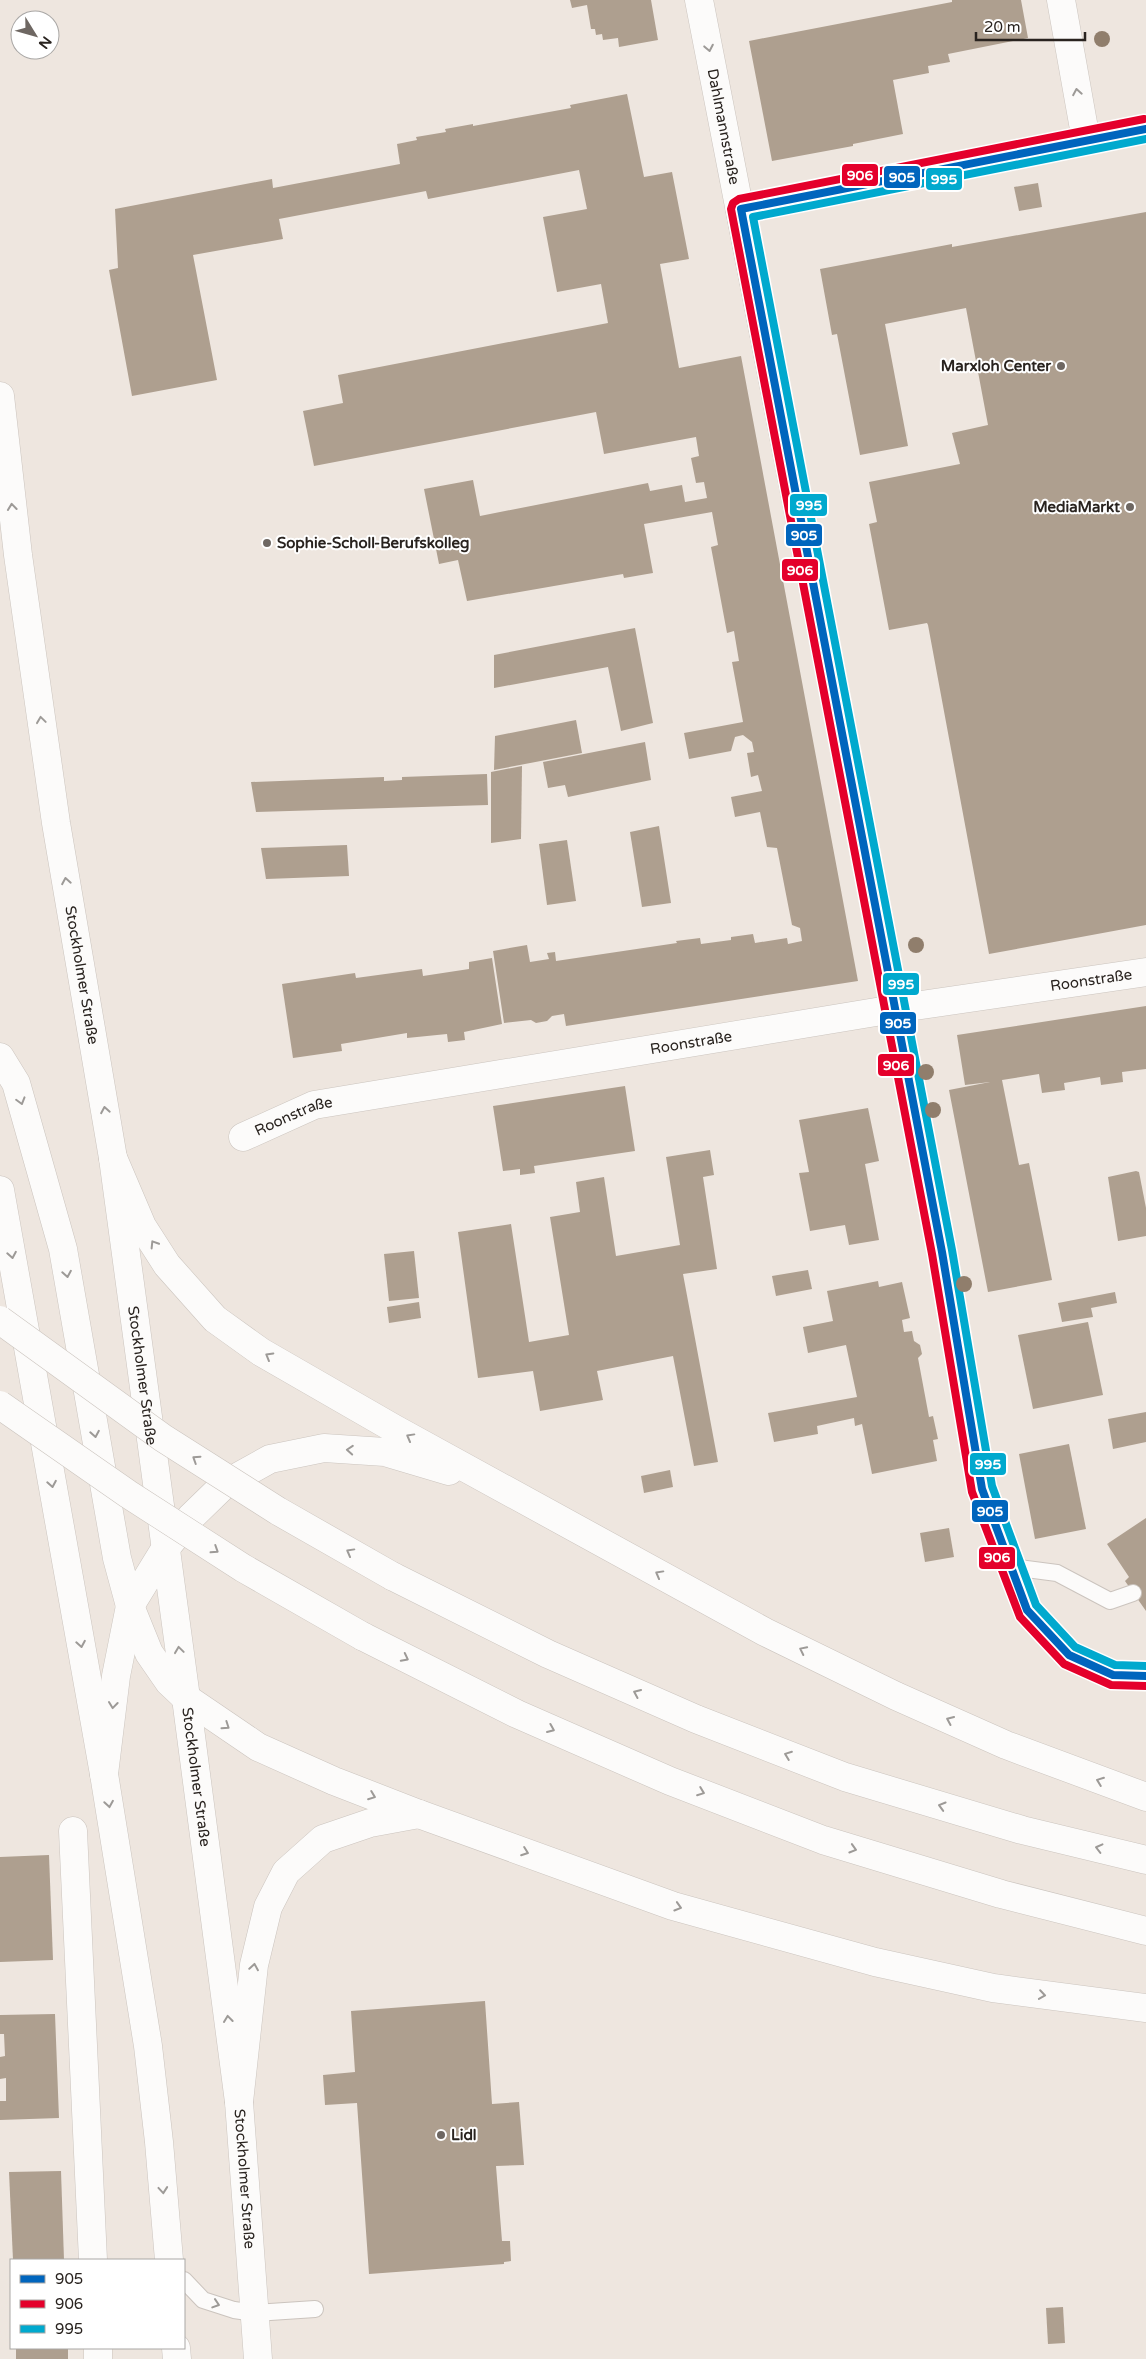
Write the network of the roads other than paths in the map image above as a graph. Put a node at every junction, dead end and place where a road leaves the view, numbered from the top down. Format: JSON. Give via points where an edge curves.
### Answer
{"nodes":[{"id":1,"x":699,"y":0,"type":"edge"},
{"id":2,"x":1060,"y":0,"type":"edge"},
{"id":3,"x":1146,"y":130,"type":"edge"},
{"id":4,"x":1086,"y":140,"type":"junction"},
{"id":5,"x":741,"y":209,"type":"junction"},
{"id":6,"x":0,"y":396,"type":"edge"},
{"id":7,"x":1146,"y":972,"type":"edge"},
{"id":8,"x":894,"y":1009,"type":"junction"},
{"id":9,"x":0,"y":1057,"type":"edge"},
{"id":10,"x":243,"y":1137,"type":"dead end"},
{"id":11,"x":113,"y":1158,"type":"junction"},
{"id":12,"x":0,"y":1190,"type":"edge"},
{"id":13,"x":0,"y":1320,"type":"edge"},
{"id":14,"x":0,"y":1405,"type":"edge"},
{"id":15,"x":499,"y":1485,"type":"junction"},
{"id":16,"x":165,"y":1549,"type":"junction"},
{"id":17,"x":1011,"y":1567,"type":"junction"},
{"id":18,"x":1133,"y":1593,"type":"dead end"},
{"id":19,"x":130,"y":1606,"type":"junction"},
{"id":20,"x":1146,"y":1676,"type":"edge"},
{"id":21,"x":186,"y":1698,"type":"junction"},
{"id":22,"x":104,"y":1774,"type":"junction"},
{"id":23,"x":1146,"y":1797,"type":"edge"},
{"id":24,"x":419,"y":1814,"type":"junction"},
{"id":25,"x":73,"y":1831,"type":"dead end"},
{"id":26,"x":1146,"y":1860,"type":"edge"},
{"id":27,"x":1146,"y":1930,"type":"edge"},
{"id":28,"x":1146,"y":2008,"type":"edge"},
{"id":29,"x":238,"y":2102,"type":"junction"},
{"id":30,"x":93,"y":2259,"type":"edge"},
{"id":31,"x":169,"y":2259,"type":"edge"},
{"id":32,"x":185,"y":2281,"type":"edge"},
{"id":33,"x":315,"y":2309,"type":"dead end"},
{"id":34,"x":255,"y":2313,"type":"junction"},
{"id":35,"x":258,"y":2359,"type":"edge"}],
"edges":[{"from":1,"to":5,"type":"main road","name":"Dahlmannstraße","one_way":true},
{"from":4,"to":2,"type":"main road","one_way":true},
{"from":3,"to":4,"type":"main road"},
{"from":4,"to":5,"type":"main road"},
{"from":5,"to":8,"type":"main road","name":"Dahlmannstraße"},
{"from":11,"to":6,"type":"main road","name":"Stockholmer Straße","one_way":true,"via":[[56,823],[18,555]]},
{"from":7,"to":8,"type":"main road","name":"Roonstraße"},
{"from":8,"to":10,"type":"main road","name":"Roonstraße","via":[[314,1105]]},
{"from":8,"to":17,"type":"main road","name":"Dahlmannstraße","via":[[942,1252],[982,1489]]},
{"from":9,"to":19,"type":"main road","one_way":true,"via":[[16,1083],[63,1249],[117,1558]]},
{"from":15,"to":11,"type":"main road","one_way":true,"via":[[261,1352],[215,1319],[167,1265],[142,1226]]},
{"from":11,"to":16,"type":"main road","name":"Stockholmer Straße"},
{"from":12,"to":22,"type":"main road","one_way":true},
{"from":26,"to":13,"type":"main road","one_way":true,"bridge":true,"via":[[1022,1830],[845,1777],[696,1719],[548,1654],[392,1576],[278,1511],[163,1438]]},
{"from":14,"to":27,"type":"main road","one_way":true,"bridge":true,"via":[[235,1563],[362,1636],[526,1718],[670,1781],[814,1836],[1001,1894]]},
{"from":15,"to":16,"type":"main road","one_way":true,"via":[[385,1452],[324,1448],[270,1459],[225,1484],[191,1517]]},
{"from":23,"to":15,"type":"main road","one_way":true,"via":[[1006,1745],[878,1687],[765,1632]]},
{"from":16,"to":19,"type":"main road"},
{"from":21,"to":16,"type":"main road","name":"Stockholmer Straße","one_way":true},
{"from":17,"to":18,"type":"lane","via":[[1058,1573],[1110,1601]]},
{"from":17,"to":20,"type":"main road","name":"Dahlmannstraße","via":[[1027,1610],[1069,1655],[1112,1675]]},
{"from":19,"to":21,"type":"main road","via":[[149,1653],[169,1682]]},
{"from":19,"to":22,"type":"main road","one_way":true,"via":[[116,1676]]},
{"from":21,"to":24,"type":"main road","one_way":true,"via":[[258,1747]]},
{"from":29,"to":21,"type":"main road","name":"Stockholmer Straße","one_way":true},
{"from":22,"to":31,"type":"main road","one_way":true,"via":[[148,2046]]},
{"from":24,"to":28,"type":"main road","one_way":true,"via":[[673,1906],[876,1962],[993,1988]]},
{"from":29,"to":24,"type":"main road","one_way":true,"via":[[254,1965],[268,1907],[286,1872],[323,1839],[370,1822]]},
{"from":25,"to":30,"type":"main road"},
{"from":29,"to":34,"type":"main road","name":"Stockholmer Straße"},
{"from":32,"to":34,"type":"lane","one_way":true,"via":[[203,2300]]},
{"from":33,"to":34,"type":"lane"},
{"from":34,"to":35,"type":"main road","name":"Stockholmer Straße"}]}
